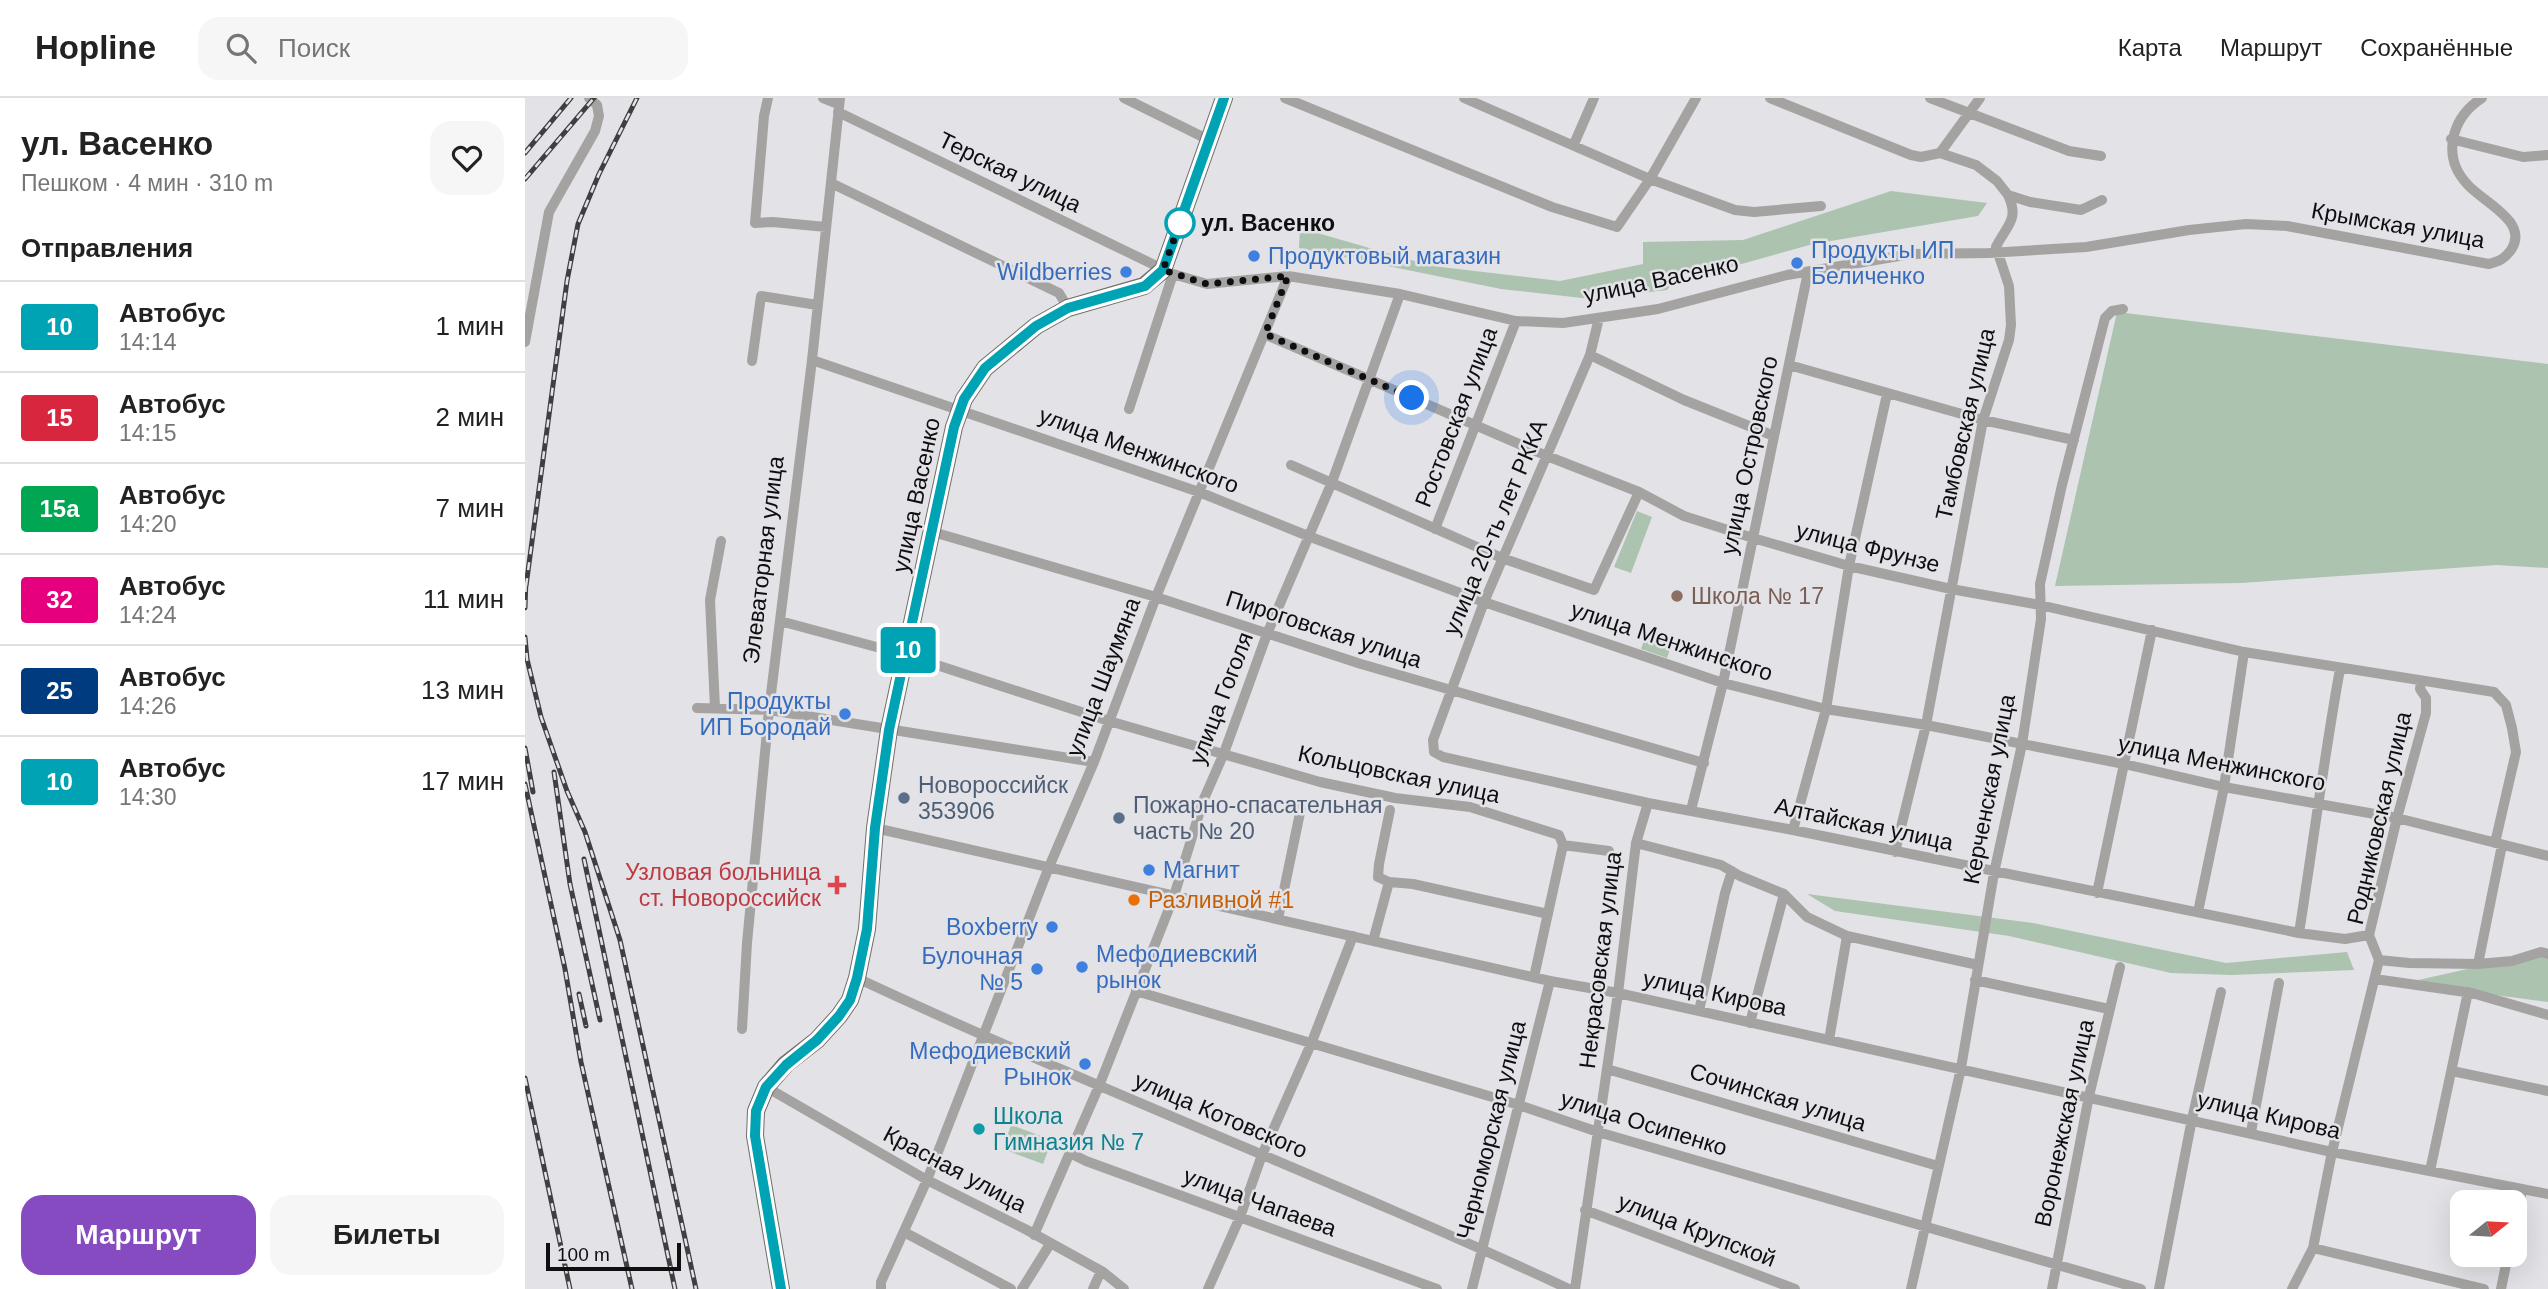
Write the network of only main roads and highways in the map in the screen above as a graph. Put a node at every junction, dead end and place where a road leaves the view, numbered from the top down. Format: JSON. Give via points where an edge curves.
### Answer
{"nodes":[{"id":1,"x":1224,"y":98,"type":"edge"},
{"id":2,"x":781,"y":1289,"type":"edge"}],
"edges":[{"from":1,"to":2,"type":"main road","name":"улица Васенко","via":[[1168,272],[1145,286],[1068,308],[1036,326],[985,368],[960,409],[889,730],[867,929],[857,978],[839,1016],[766,1087],[756,1111],[755,1136]]}]}
